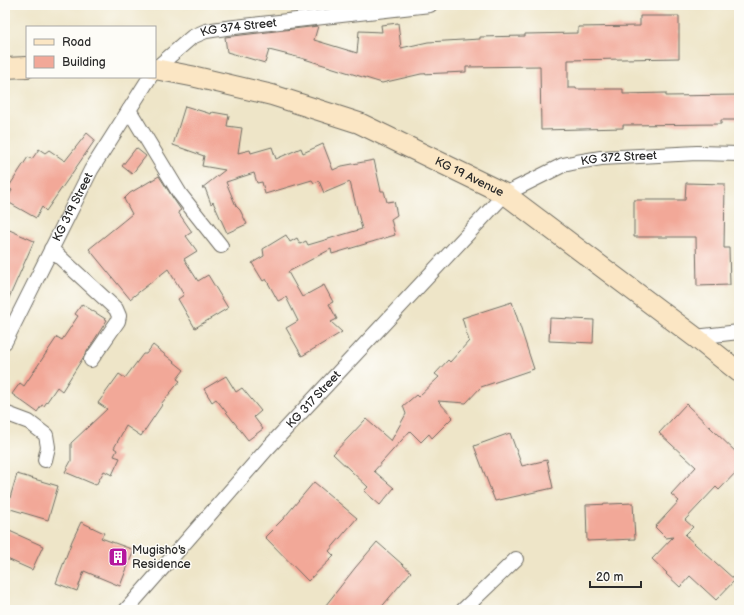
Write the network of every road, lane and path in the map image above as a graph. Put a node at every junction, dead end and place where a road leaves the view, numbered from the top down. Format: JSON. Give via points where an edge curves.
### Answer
{"nodes":[{"id":1,"x":430,"y":5,"type":"edge"},
{"id":2,"x":26,"y":67,"type":"edge"},
{"id":3,"x":5,"y":68,"type":"edge"},
{"id":4,"x":156,"y":68,"type":"edge"},
{"id":5,"x":156,"y":69,"type":"edge"},
{"id":6,"x":149,"y":78,"type":"edge"},
{"id":7,"x":129,"y":110,"type":"junction"},
{"id":8,"x":739,"y":154,"type":"edge"},
{"id":9,"x":505,"y":194,"type":"junction"},
{"id":10,"x":221,"y":246,"type":"dead end"},
{"id":11,"x":51,"y":249,"type":"junction"},
{"id":12,"x":739,"y":332,"type":"edge"},
{"id":13,"x":695,"y":337,"type":"junction"},
{"id":14,"x":5,"y":342,"type":"edge"},
{"id":15,"x":91,"y":360,"type":"dead end"},
{"id":16,"x":739,"y":372,"type":"edge"},
{"id":17,"x":5,"y":413,"type":"edge"},
{"id":18,"x":45,"y":460,"type":"dead end"},
{"id":19,"x":516,"y":559,"type":"dead end"},
{"id":20,"x":126,"y":610,"type":"edge"},
{"id":21,"x":463,"y":610,"type":"edge"}],
"edges":[{"from":1,"to":4,"type":"street","name":"KG 374 Street","via":[[206,31],[192,38]]},
{"from":2,"to":3,"type":"main road"},
{"from":5,"to":9,"type":"main road","name":"KG 19 Avenue","via":[[272,95],[359,123]]},
{"from":6,"to":7,"type":"street","name":"KG 319 Street"},
{"from":7,"to":10,"type":"street","via":[[180,194]]},
{"from":7,"to":11,"type":"street","name":"KG 319 Street","via":[[91,170]]},
{"from":8,"to":9,"type":"street","name":"KG 372 Street","via":[[697,153],[601,158],[577,162],[562,165]]},
{"from":9,"to":13,"type":"main road","name":"KG 19 Avenue"},
{"from":9,"to":20,"type":"street","name":"KG 317 Street","via":[[267,449]]},
{"from":11,"to":14,"type":"street","name":"KG 319 Street"},
{"from":11,"to":15,"type":"street","via":[[100,293],[116,309],[119,316]]},
{"from":12,"to":13,"type":"street"},
{"from":13,"to":16,"type":"main road","name":"KG 19 Avenue"},
{"from":17,"to":18,"type":"street","via":[[29,422],[46,435],[48,447]]},
{"from":19,"to":21,"type":"street"}]}
